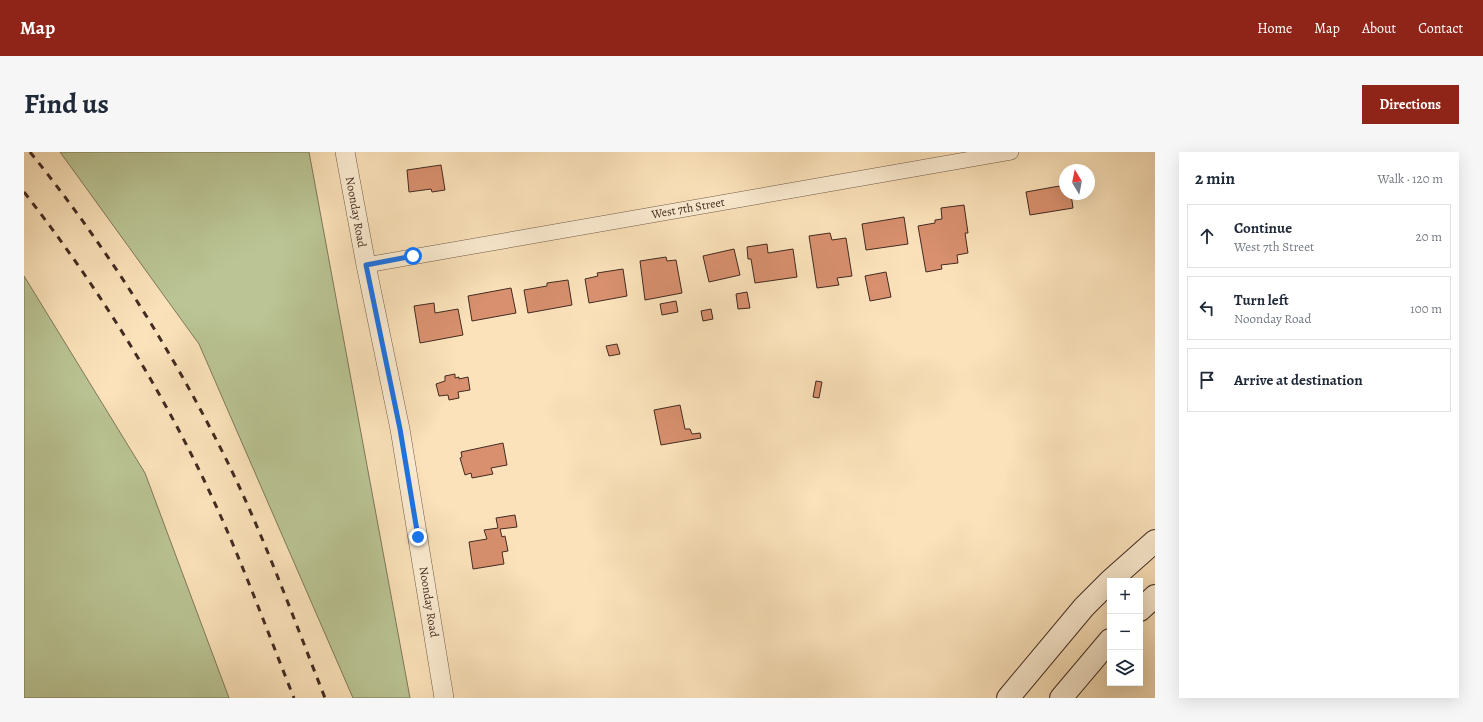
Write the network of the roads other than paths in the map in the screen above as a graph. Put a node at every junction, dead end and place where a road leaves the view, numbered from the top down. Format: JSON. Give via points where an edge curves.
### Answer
{"nodes":[{"id":1,"x":345,"y":152,"type":"edge"},
{"id":2,"x":1011,"y":152,"type":"edge"},
{"id":3,"x":366,"y":265,"type":"junction"},
{"id":4,"x":1155,"y":541,"type":"edge"},
{"id":5,"x":1155,"y":596,"type":"edge"},
{"id":6,"x":1143,"y":607,"type":"edge"},
{"id":7,"x":1107,"y":643,"type":"edge"},
{"id":8,"x":444,"y":698,"type":"edge"},
{"id":9,"x":1008,"y":698,"type":"edge"},
{"id":10,"x":1060,"y":698,"type":"edge"}],
"edges":[{"from":1,"to":3,"type":"street","name":"Noonday Road"},
{"from":2,"to":3,"type":"street","name":"West 7th Street"},
{"from":3,"to":8,"type":"street","name":"Noonday Road","via":[[400,429]]},
{"from":4,"to":9,"type":"main road","via":[[1084,607]]},
{"from":5,"to":6,"type":"main road"},
{"from":7,"to":10,"type":"main road"}]}
